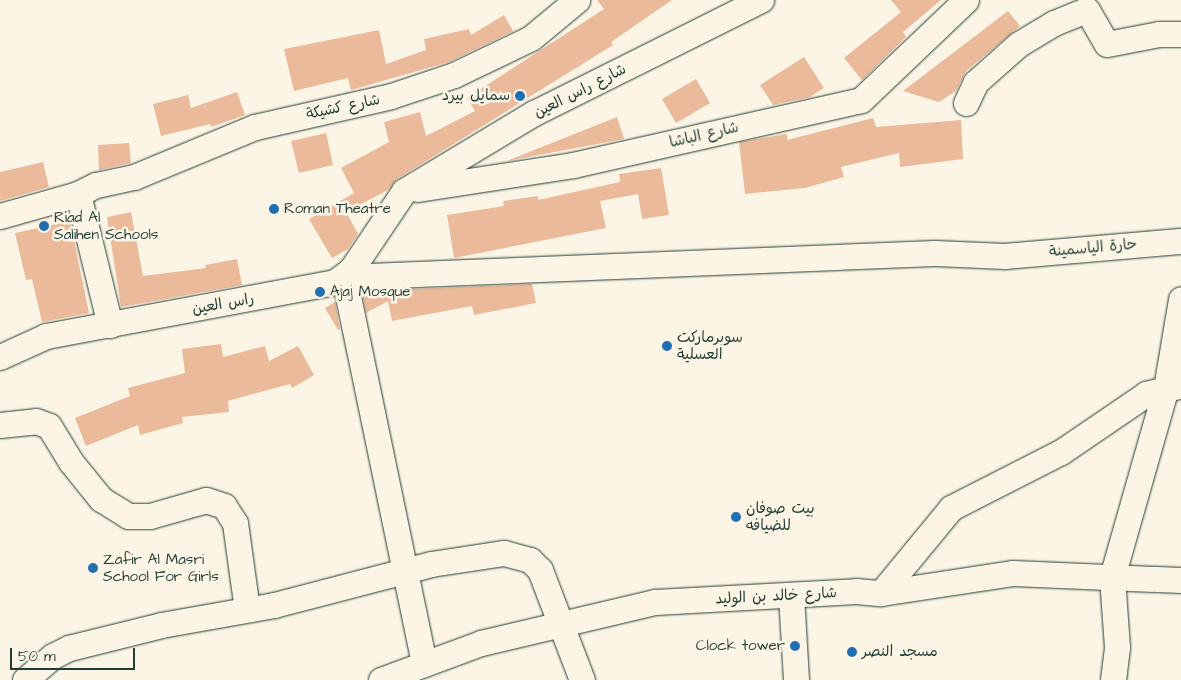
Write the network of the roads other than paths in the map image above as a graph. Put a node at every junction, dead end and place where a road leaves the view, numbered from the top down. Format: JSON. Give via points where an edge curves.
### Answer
{"nodes":[{"id":1,"x":577,"y":0,"type":"edge"},
{"id":2,"x":761,"y":0,"type":"edge"},
{"id":3,"x":966,"y":0,"type":"edge"},
{"id":4,"x":1181,"y":34,"type":"edge"},
{"id":5,"x":966,"y":103,"type":"dead end"},
{"id":6,"x":87,"y":190,"type":"junction"},
{"id":7,"x":404,"y":191,"type":"junction"},
{"id":8,"x":0,"y":216,"type":"edge"},
{"id":9,"x":1181,"y":241,"type":"edge"},
{"id":10,"x":350,"y":271,"type":"junction"},
{"id":11,"x":1181,"y":299,"type":"edge"},
{"id":12,"x":110,"y":325,"type":"junction"},
{"id":13,"x":0,"y":357,"type":"edge"},
{"id":14,"x":1173,"y":386,"type":"edge"},
{"id":15,"x":0,"y":426,"type":"edge"},
{"id":16,"x":405,"y":571,"type":"junction"},
{"id":17,"x":1112,"y":577,"type":"junction"},
{"id":18,"x":1181,"y":580,"type":"edge"},
{"id":19,"x":881,"y":593,"type":"junction"},
{"id":20,"x":791,"y":595,"type":"junction"},
{"id":21,"x":247,"y":609,"type":"junction"},
{"id":22,"x":559,"y":625,"type":"junction"},
{"id":23,"x":424,"y":664,"type":"junction"},
{"id":24,"x":25,"y":680,"type":"edge"},
{"id":25,"x":381,"y":680,"type":"edge"},
{"id":26,"x":582,"y":680,"type":"edge"},
{"id":27,"x":796,"y":680,"type":"edge"},
{"id":28,"x":1113,"y":680,"type":"edge"}],
"edges":[{"from":1,"to":6,"type":"street","name":"شارع كشيكة","via":[[531,38],[454,75],[391,96],[255,128],[134,177]]},
{"from":2,"to":7,"type":"street","name":"شارع راس العين","via":[[534,113]]},
{"from":3,"to":7,"type":"street","name":"شارع الباشا","via":[[860,100],[574,164]]},
{"from":4,"to":5,"type":"street","via":[[1158,34],[1107,44],[1087,10],[1054,23],[1019,44],[976,82]]},
{"from":6,"to":8,"type":"street","name":"شارع كشيكة"},
{"from":6,"to":12,"type":"street"},
{"from":7,"to":10,"type":"street"},
{"from":9,"to":10,"type":"street","name":"حارة الياسمينة","via":[[1005,256],[935,253]]},
{"from":10,"to":12,"type":"street","name":"راس العين","via":[[324,286]]},
{"from":10,"to":16,"type":"street"},
{"from":11,"to":14,"type":"street"},
{"from":12,"to":13,"type":"street","name":"راس العين","via":[[46,336]]},
{"from":14,"to":17,"type":"street"},
{"from":14,"to":19,"type":"street","via":[[1139,398],[1061,452],[951,508]]},
{"from":15,"to":21,"type":"street","via":[[36,421],[49,426],[71,462],[101,498],[128,516],[150,516],[206,500],[224,506],[235,523]]},
{"from":16,"to":21,"type":"street"},
{"from":16,"to":22,"type":"street","via":[[504,553],[517,554],[540,570]]},
{"from":16,"to":23,"type":"street"},
{"from":17,"to":18,"type":"street","name":"شارع خالد بن الوليد"},
{"from":17,"to":19,"type":"street","name":"شارع خالد بن الوليد","via":[[1013,573]]},
{"from":17,"to":28,"type":"street","via":[[1118,647]]},
{"from":19,"to":20,"type":"street","name":"شارع خالد بن الوليد"},
{"from":20,"to":22,"type":"street","name":"شارع خالد بن الوليد","via":[[655,602]]},
{"from":20,"to":27,"type":"street"},
{"from":21,"to":24,"type":"street","via":[[161,625],[70,648],[53,656]]},
{"from":22,"to":23,"type":"street","name":"شارع خالد بن الوليد","via":[[481,643]]},
{"from":22,"to":26,"type":"street"},
{"from":23,"to":25,"type":"street","name":"شارع خالد بن الوليد"}]}
